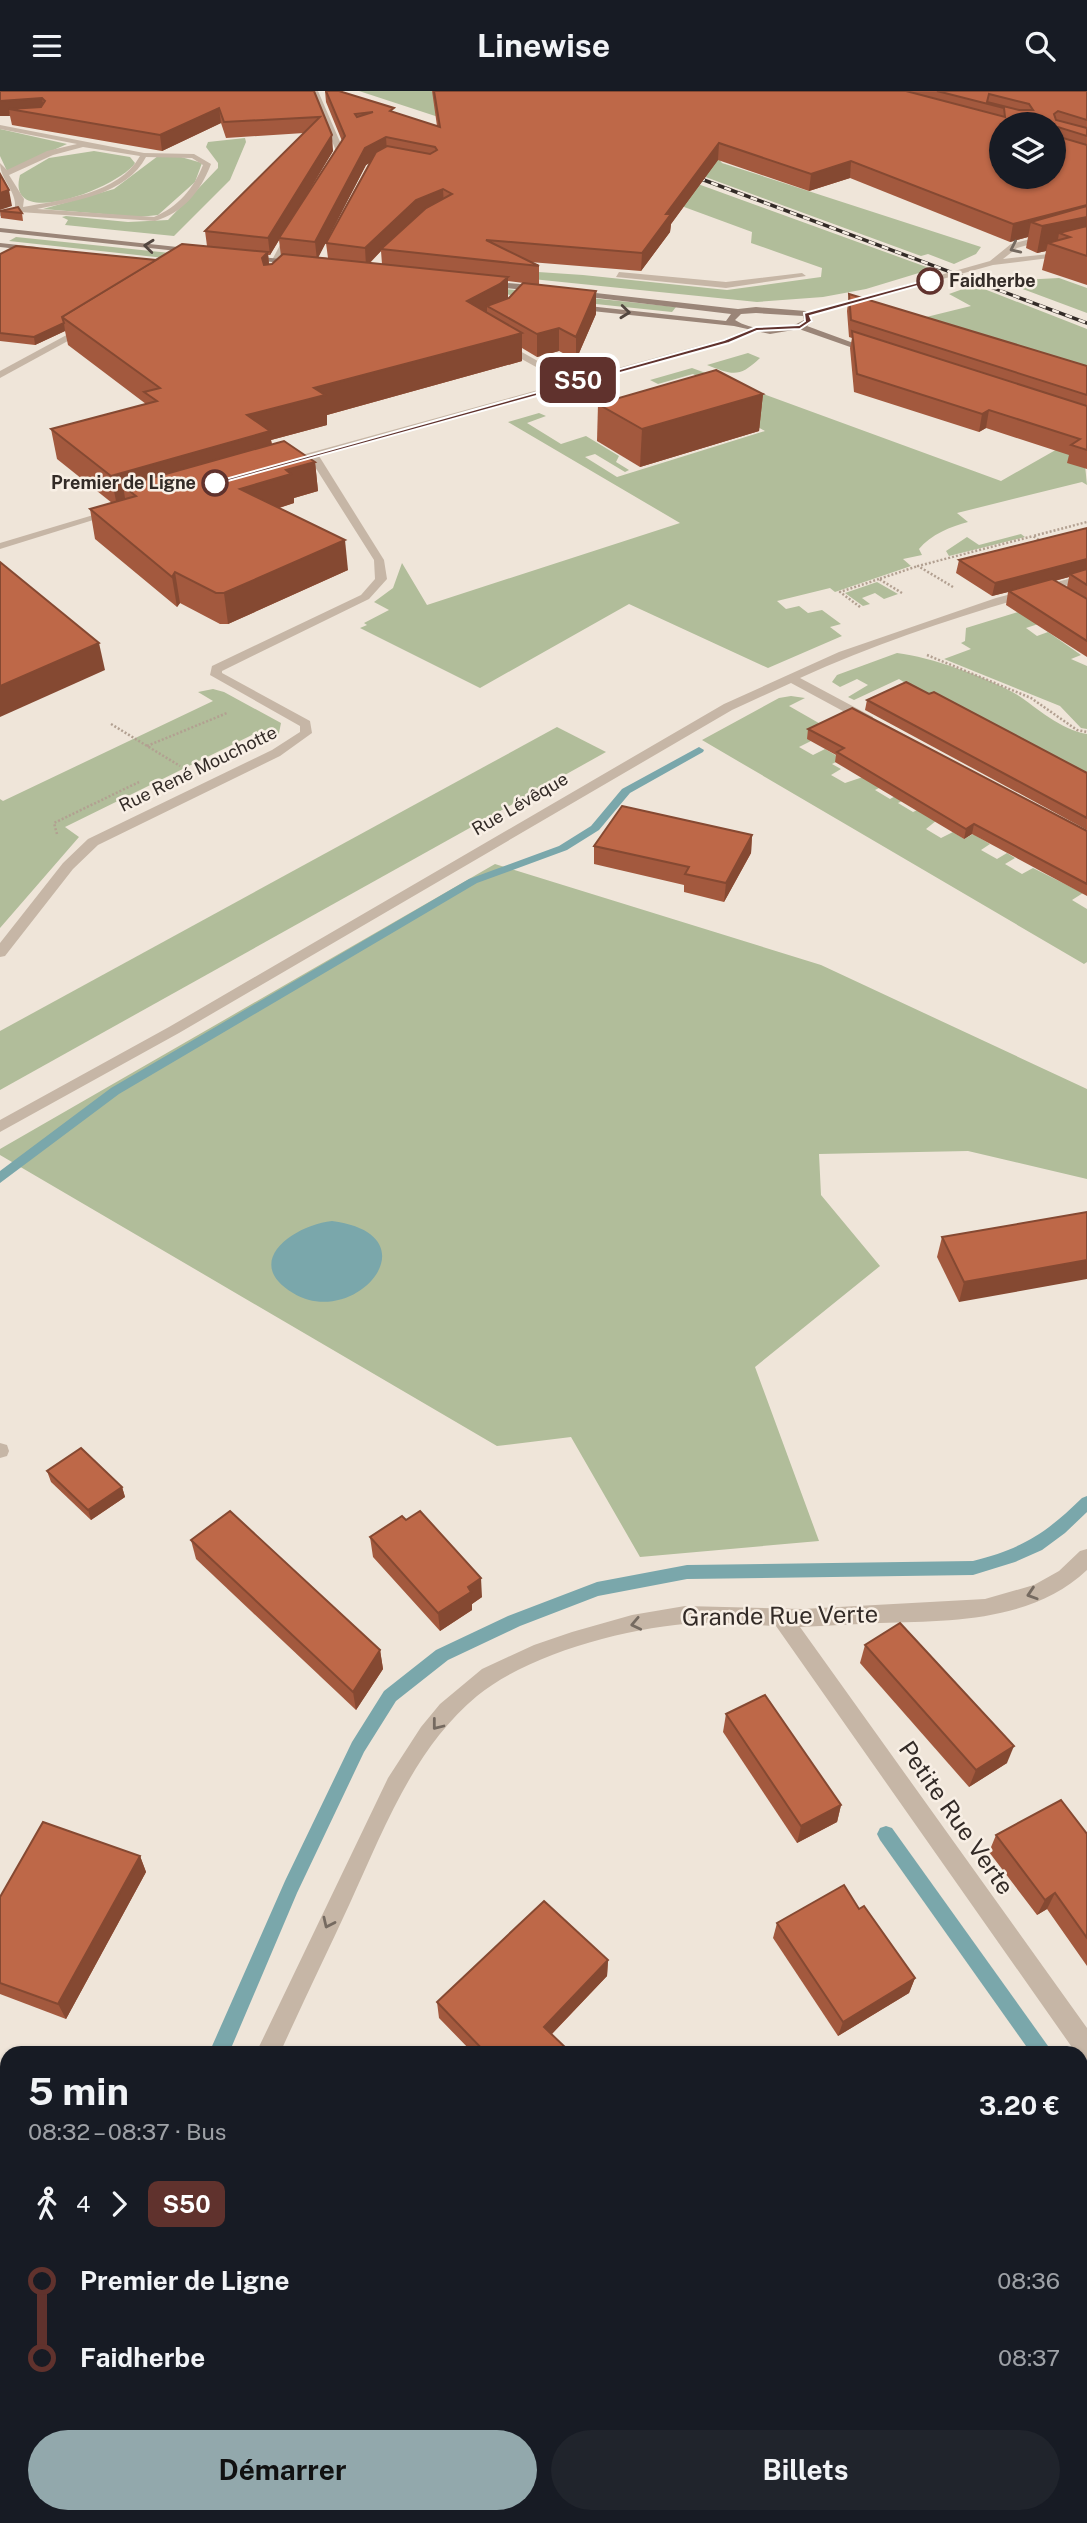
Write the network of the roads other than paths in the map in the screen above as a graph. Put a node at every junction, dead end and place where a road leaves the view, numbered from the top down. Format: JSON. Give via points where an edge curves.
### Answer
{"nodes":[{"id":1,"x":315,"y":91,"type":"edge"},
{"id":2,"x":11,"y":120,"type":"edge"},
{"id":3,"x":0,"y":121,"type":"edge"},
{"id":4,"x":0,"y":127,"type":"edge"},
{"id":5,"x":83,"y":145,"type":"junction"},
{"id":6,"x":144,"y":155,"type":"junction"},
{"id":7,"x":0,"y":165,"type":"edge"},
{"id":8,"x":327,"y":172,"type":"edge"},
{"id":9,"x":5,"y":174,"type":"junction"},
{"id":10,"x":19,"y":210,"type":"junction"},
{"id":11,"x":0,"y":213,"type":"edge"},
{"id":12,"x":301,"y":216,"type":"edge"},
{"id":13,"x":1087,"y":226,"type":"edge"},
{"id":14,"x":0,"y":230,"type":"edge"},
{"id":15,"x":0,"y":245,"type":"edge"},
{"id":16,"x":1087,"y":246,"type":"edge"},
{"id":17,"x":19,"y":247,"type":"junction"},
{"id":18,"x":46,"y":250,"type":"edge"},
{"id":19,"x":206,"y":252,"type":"edge"},
{"id":20,"x":233,"y":255,"type":"edge"},
{"id":21,"x":0,"y":257,"type":"edge"},
{"id":22,"x":274,"y":260,"type":"junction"},
{"id":23,"x":308,"y":263,"type":"edge"},
{"id":24,"x":993,"y":263,"type":"junction"},
{"id":25,"x":619,"y":275,"type":"edge"},
{"id":26,"x":802,"y":276,"type":"dead end"},
{"id":27,"x":480,"y":282,"type":"edge"},
{"id":28,"x":560,"y":305,"type":"edge"},
{"id":29,"x":738,"y":312,"type":"junction"},
{"id":30,"x":806,"y":314,"type":"junction"},
{"id":31,"x":92,"y":324,"type":"edge"},
{"id":32,"x":733,"y":324,"type":"junction"},
{"id":33,"x":800,"y":327,"type":"junction"},
{"id":34,"x":756,"y":329,"type":"junction"},
{"id":35,"x":486,"y":335,"type":"edge"},
{"id":36,"x":880,"y":355,"type":"edge"},
{"id":37,"x":0,"y":375,"type":"edge"},
{"id":38,"x":570,"y":382,"type":"junction"},
{"id":39,"x":313,"y":455,"type":"junction"},
{"id":40,"x":287,"y":462,"type":"edge"},
{"id":41,"x":121,"y":510,"type":"edge"},
{"id":42,"x":0,"y":546,"type":"edge"},
{"id":43,"x":1087,"y":577,"type":"edge"},
{"id":44,"x":1050,"y":586,"type":"junction"},
{"id":45,"x":1069,"y":598,"type":"edge"},
{"id":46,"x":789,"y":677,"type":"junction"},
{"id":47,"x":884,"y":729,"type":"edge"},
{"id":48,"x":0,"y":953,"type":"edge"},
{"id":49,"x":0,"y":1127,"type":"edge"},
{"id":50,"x":1087,"y":1556,"type":"edge"},
{"id":51,"x":782,"y":1618,"type":"junction"},
{"id":52,"x":271,"y":2046,"type":"edge"},
{"id":53,"x":1086,"y":2046,"type":"edge"}],
"edges":[{"from":1,"to":8,"type":"street","via":[[340,151]]},
{"from":2,"to":3,"type":"street"},
{"from":4,"to":5,"type":"street"},
{"from":5,"to":6,"type":"street"},
{"from":5,"to":9,"type":"street","via":[[50,153]]},
{"from":6,"to":10,"type":"street","via":[[141,165],[114,184]]},
{"from":6,"to":10,"type":"street","via":[[185,155],[207,164],[197,186],[171,211],[155,219]]},
{"from":7,"to":9,"type":"street"},
{"from":9,"to":10,"type":"street","via":[[20,199]]},
{"from":10,"to":11,"type":"street"},
{"from":12,"to":22,"type":"street"},
{"from":13,"to":24,"type":"street","one_way":true,"via":[[1014,246]]},
{"from":19,"to":14,"type":"main road","one_way":true},
{"from":15,"to":17,"type":"main road"},
{"from":16,"to":24,"type":"street"},
{"from":17,"to":18,"type":"main road"},
{"from":17,"to":21,"type":"street"},
{"from":20,"to":22,"type":"main road"},
{"from":22,"to":23,"type":"main road"},
{"from":24,"to":30,"type":"street"},
{"from":25,"to":26,"type":"street","via":[[726,285]]},
{"from":27,"to":29,"type":"main road"},
{"from":28,"to":32,"type":"main road","one_way":true},
{"from":29,"to":30,"type":"main road"},
{"from":29,"to":32,"type":"main road","via":[[731,317]]},
{"from":30,"to":33,"type":"main road","via":[[809,321]]},
{"from":31,"to":37,"type":"street"},
{"from":32,"to":34,"type":"main road"},
{"from":33,"to":34,"type":"main road"},
{"from":33,"to":36,"type":"main road"},
{"from":34,"to":38,"type":"street","via":[[727,341]]},
{"from":35,"to":38,"type":"street"},
{"from":38,"to":39,"type":"street"},
{"from":39,"to":40,"type":"street"},
{"from":39,"to":48,"type":"street","name":"Rue René Mouchotte","via":[[379,560],[382,579],[365,597],[216,669],[216,675],[306,724],[306,733],[93,842],[78,854]]},
{"from":41,"to":42,"type":"street"},
{"from":43,"to":44,"type":"street","name":"Rue Lévêque"},
{"from":44,"to":45,"type":"street"},
{"from":44,"to":46,"type":"street","name":"Rue Lévêque","via":[[843,654]]},
{"from":46,"to":47,"type":"street"},
{"from":46,"to":49,"type":"street","name":"Rue Lévêque","via":[[668,740]]},
{"from":50,"to":51,"type":"street","name":"Grande Rue Verte","one_way":true,"via":[[1052,1587],[988,1607]]},
{"from":51,"to":52,"type":"street","name":"Grande Rue Verte","one_way":true,"via":[[685,1615],[599,1632],[517,1663],[471,1688],[405,1768],[382,1809]]},
{"from":51,"to":53,"type":"street","name":"Petite Rue Verte"}]}
